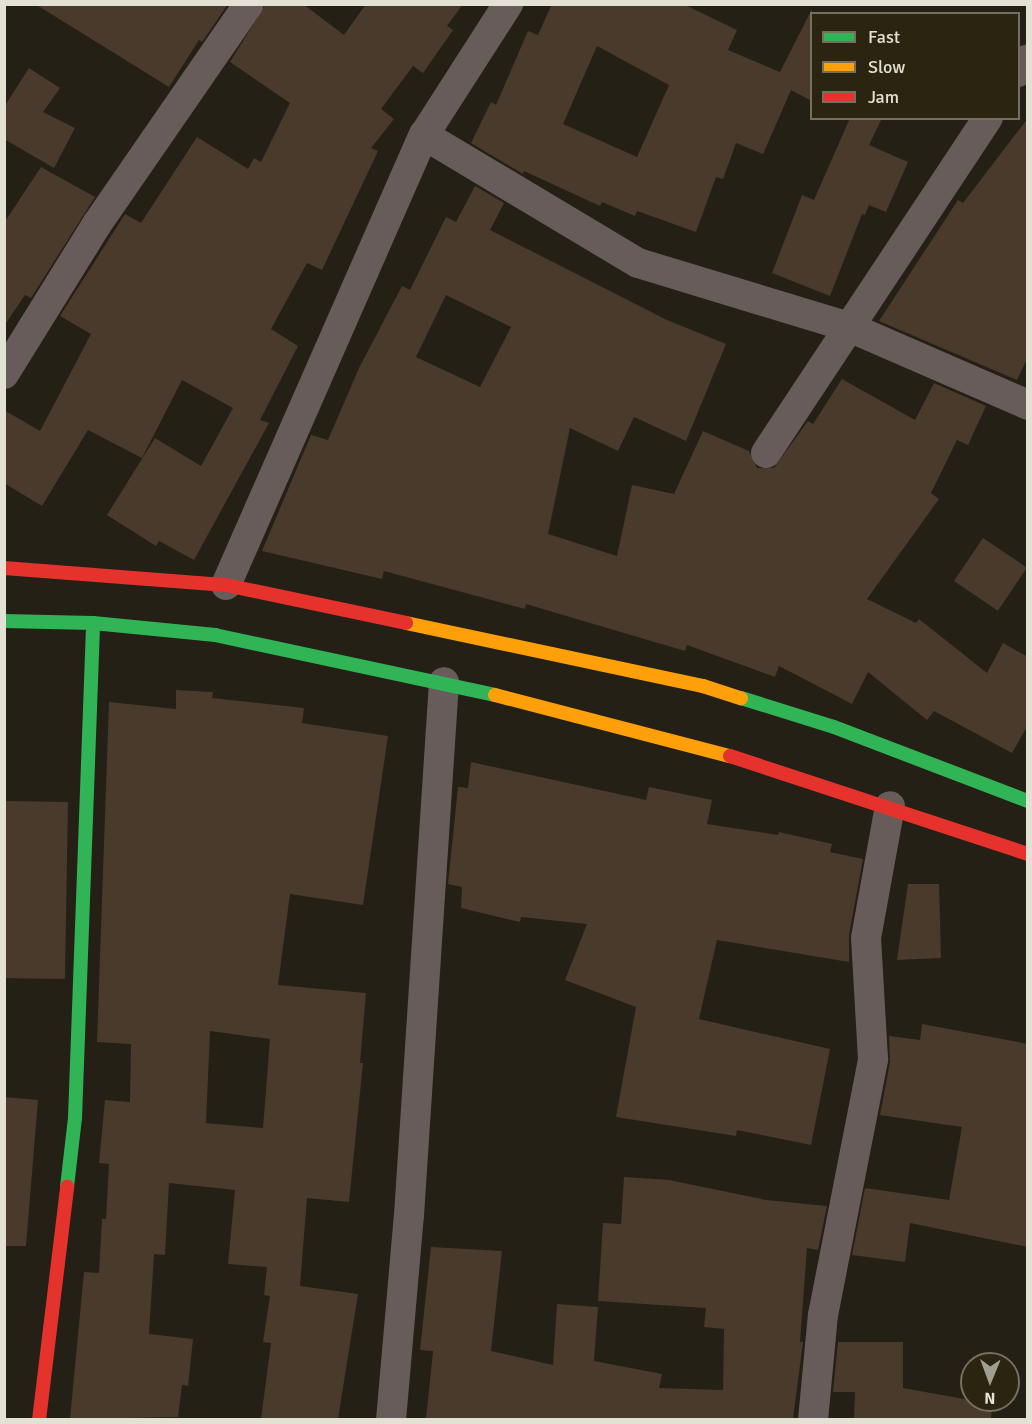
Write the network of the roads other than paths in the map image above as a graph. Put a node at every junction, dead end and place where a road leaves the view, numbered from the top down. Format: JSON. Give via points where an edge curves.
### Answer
{"nodes":[{"id":1,"x":249,"y":4,"type":"edge"},
{"id":2,"x":508,"y":4,"type":"edge"},
{"id":3,"x":987,"y":120,"type":"edge"},
{"id":4,"x":424,"y":135,"type":"junction"},
{"id":5,"x":849,"y":327,"type":"junction"},
{"id":6,"x":4,"y":374,"type":"edge"},
{"id":7,"x":1028,"y":405,"type":"edge"},
{"id":8,"x":766,"y":453,"type":"dead end"},
{"id":9,"x":7,"y":566,"type":"edge"},
{"id":10,"x":226,"y":585,"type":"junction"},
{"id":11,"x":4,"y":621,"type":"edge"},
{"id":12,"x":93,"y":623,"type":"junction"},
{"id":13,"x":444,"y":682,"type":"junction"},
{"id":14,"x":1028,"y":801,"type":"edge"},
{"id":15,"x":890,"y":806,"type":"junction"},
{"id":16,"x":1028,"y":854,"type":"edge"},
{"id":17,"x":39,"y":1419,"type":"edge"},
{"id":18,"x":390,"y":1419,"type":"edge"},
{"id":19,"x":813,"y":1419,"type":"edge"}],
"edges":[{"from":1,"to":6,"type":"street","via":[[97,224]]},
{"from":2,"to":4,"type":"street"},
{"from":3,"to":5,"type":"street"},
{"from":4,"to":5,"type":"street","via":[[638,263]]},
{"from":4,"to":10,"type":"street"},
{"from":5,"to":7,"type":"street"},
{"from":5,"to":8,"type":"street"},
{"from":9,"to":10,"type":"main road"},
{"from":10,"to":14,"type":"main road","via":[[703,686],[834,727]]},
{"from":11,"to":12,"type":"main road"},
{"from":12,"to":13,"type":"main road","via":[[215,635]]},
{"from":12,"to":17,"type":"main road","via":[[75,1118]]},
{"from":13,"to":15,"type":"main road","via":[[763,765]]},
{"from":13,"to":18,"type":"street","via":[[409,1215]]},
{"from":15,"to":16,"type":"main road"},
{"from":15,"to":19,"type":"street","via":[[866,938],[873,1059],[823,1315]]}]}
